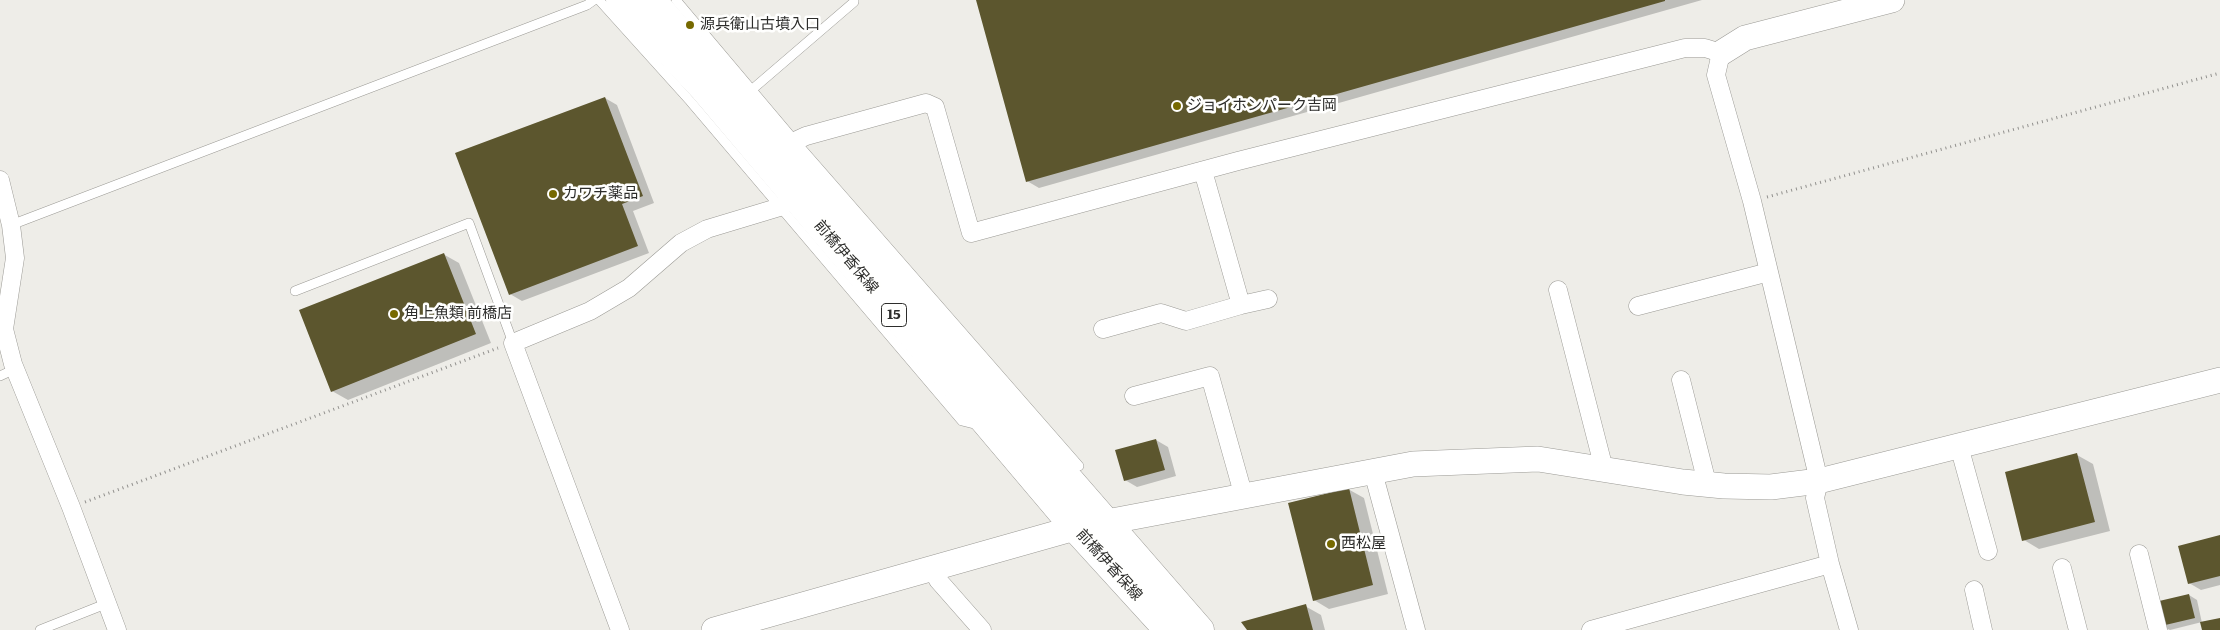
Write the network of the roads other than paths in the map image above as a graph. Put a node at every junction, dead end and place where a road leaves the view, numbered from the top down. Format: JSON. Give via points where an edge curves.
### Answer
{"nodes":[{"id":1,"x":594,"y":0,"type":"edge"},
{"id":2,"x":599,"y":0,"type":"edge"},
{"id":3,"x":620,"y":0,"type":"edge"},
{"id":4,"x":854,"y":0,"type":"edge"},
{"id":5,"x":1892,"y":0,"type":"edge"},
{"id":6,"x":663,"y":1,"type":"edge"},
{"id":7,"x":1720,"y":53,"type":"junction"},
{"id":8,"x":697,"y":95,"type":"junction"},
{"id":9,"x":745,"y":95,"type":"junction"},
{"id":10,"x":787,"y":144,"type":"junction"},
{"id":11,"x":1202,"y":171,"type":"junction"},
{"id":12,"x":0,"y":180,"type":"edge"},
{"id":13,"x":788,"y":201,"type":"junction"},
{"id":14,"x":11,"y":225,"type":"junction"},
{"id":15,"x":844,"y":238,"type":"junction"},
{"id":16,"x":1769,"y":272,"type":"junction"},
{"id":17,"x":1558,"y":290,"type":"dead end"},
{"id":18,"x":295,"y":291,"type":"dead end"},
{"id":19,"x":1268,"y":299,"type":"dead end"},
{"id":20,"x":1241,"y":304,"type":"junction"},
{"id":21,"x":1638,"y":306,"type":"dead end"},
{"id":22,"x":1103,"y":330,"type":"dead end"},
{"id":23,"x":513,"y":343,"type":"junction"},
{"id":24,"x":7,"y":373,"type":"edge"},
{"id":25,"x":1681,"y":380,"type":"dead end"},
{"id":26,"x":2220,"y":380,"type":"edge"},
{"id":27,"x":1005,"y":394,"type":"junction"},
{"id":28,"x":1134,"y":396,"type":"dead end"},
{"id":29,"x":1960,"y":446,"type":"junction"},
{"id":30,"x":1079,"y":466,"type":"dead end"},
{"id":31,"x":1604,"y":469,"type":"junction"},
{"id":32,"x":1373,"y":472,"type":"junction"},
{"id":33,"x":1819,"y":481,"type":"junction"},
{"id":34,"x":1707,"y":483,"type":"junction"},
{"id":35,"x":1244,"y":497,"type":"junction"},
{"id":36,"x":1107,"y":523,"type":"junction"},
{"id":37,"x":1075,"y":528,"type":"junction"},
{"id":38,"x":1988,"y":551,"type":"dead end"},
{"id":39,"x":2139,"y":554,"type":"dead end"},
{"id":40,"x":1830,"y":564,"type":"junction"},
{"id":41,"x":2062,"y":568,"type":"dead end"},
{"id":42,"x":932,"y":569,"type":"junction"},
{"id":43,"x":1974,"y":590,"type":"dead end"},
{"id":44,"x":108,"y":602,"type":"junction"},
{"id":45,"x":40,"y":630,"type":"edge"},
{"id":46,"x":117,"y":630,"type":"edge"},
{"id":47,"x":620,"y":630,"type":"edge"},
{"id":48,"x":714,"y":630,"type":"edge"},
{"id":49,"x":982,"y":630,"type":"edge"},
{"id":50,"x":1168,"y":630,"type":"edge"},
{"id":51,"x":1200,"y":630,"type":"edge"},
{"id":52,"x":1416,"y":630,"type":"edge"},
{"id":53,"x":1591,"y":630,"type":"edge"},
{"id":54,"x":1848,"y":630,"type":"edge"},
{"id":55,"x":1983,"y":630,"type":"edge"},
{"id":56,"x":2078,"y":630,"type":"edge"},
{"id":57,"x":2158,"y":630,"type":"edge"}],
"edges":[{"from":1,"to":14,"type":"lane","via":[[578,9]]},
{"from":2,"to":8,"type":"lane"},
{"from":3,"to":8,"type":"main road","name":"前橋伊香保線","number":"15"},
{"from":4,"to":9,"type":"lane"},
{"from":5,"to":7,"type":"street","via":[[1745,38]]},
{"from":6,"to":9,"type":"main road","name":"前橋伊香保線","number":"15"},
{"from":7,"to":11,"type":"street","via":[[1705,48],[1685,48]]},
{"from":7,"to":16,"type":"street","via":[[1716,75]]},
{"from":8,"to":13,"type":"main road","name":"前橋伊香保線","number":"15"},
{"from":9,"to":10,"type":"main road","name":"前橋伊香保線","number":"15"},
{"from":10,"to":11,"type":"street","via":[[926,103],[935,107],[971,233]]},
{"from":10,"to":15,"type":"main road","name":"前橋伊香保線","number":"15"},
{"from":11,"to":20,"type":"street"},
{"from":12,"to":14,"type":"street"},
{"from":13,"to":15,"type":"main road","name":"前橋伊香保線","number":"15"},
{"from":13,"to":23,"type":"street","via":[[707,228],[681,243],[629,288],[590,311]]},
{"from":14,"to":24,"type":"street","via":[[15,258],[4,329]]},
{"from":15,"to":27,"type":"main road","name":"前橋伊香保線","number":"15"},
{"from":15,"to":37,"type":"main road","name":"前橋伊香保線","number":"15","via":[[990,428]]},
{"from":16,"to":21,"type":"street"},
{"from":16,"to":33,"type":"street"},
{"from":17,"to":31,"type":"street"},
{"from":18,"to":23,"type":"lane","via":[[469,223]]},
{"from":19,"to":20,"type":"street"},
{"from":20,"to":22,"type":"street","via":[[1186,321],[1161,314]]},
{"from":23,"to":47,"type":"street"},
{"from":24,"to":44,"type":"street","via":[[71,508]]},
{"from":25,"to":34,"type":"street"},
{"from":26,"to":29,"type":"street"},
{"from":27,"to":30,"type":"lane"},
{"from":27,"to":36,"type":"main road","name":"前橋伊香保線","number":"15"},
{"from":28,"to":35,"type":"street","via":[[1210,376]]},
{"from":29,"to":33,"type":"street"},
{"from":29,"to":38,"type":"street"},
{"from":31,"to":32,"type":"street","via":[[1538,459],[1413,464]]},
{"from":31,"to":34,"type":"street"},
{"from":32,"to":35,"type":"street"},
{"from":32,"to":52,"type":"street"},
{"from":33,"to":34,"type":"street","via":[[1771,487]]},
{"from":33,"to":40,"type":"street","via":[[1815,498]]},
{"from":35,"to":36,"type":"street"},
{"from":36,"to":37,"type":"street"},
{"from":36,"to":51,"type":"main road","name":"前橋伊香保線","number":"15"},
{"from":37,"to":42,"type":"street"},
{"from":37,"to":50,"type":"main road","name":"前橋伊香保線","number":"15"},
{"from":39,"to":57,"type":"street"},
{"from":40,"to":53,"type":"street"},
{"from":40,"to":54,"type":"street"},
{"from":41,"to":56,"type":"street"},
{"from":42,"to":48,"type":"street"},
{"from":42,"to":49,"type":"street"},
{"from":43,"to":55,"type":"street"},
{"from":44,"to":45,"type":"lane"},
{"from":44,"to":46,"type":"street"}]}
